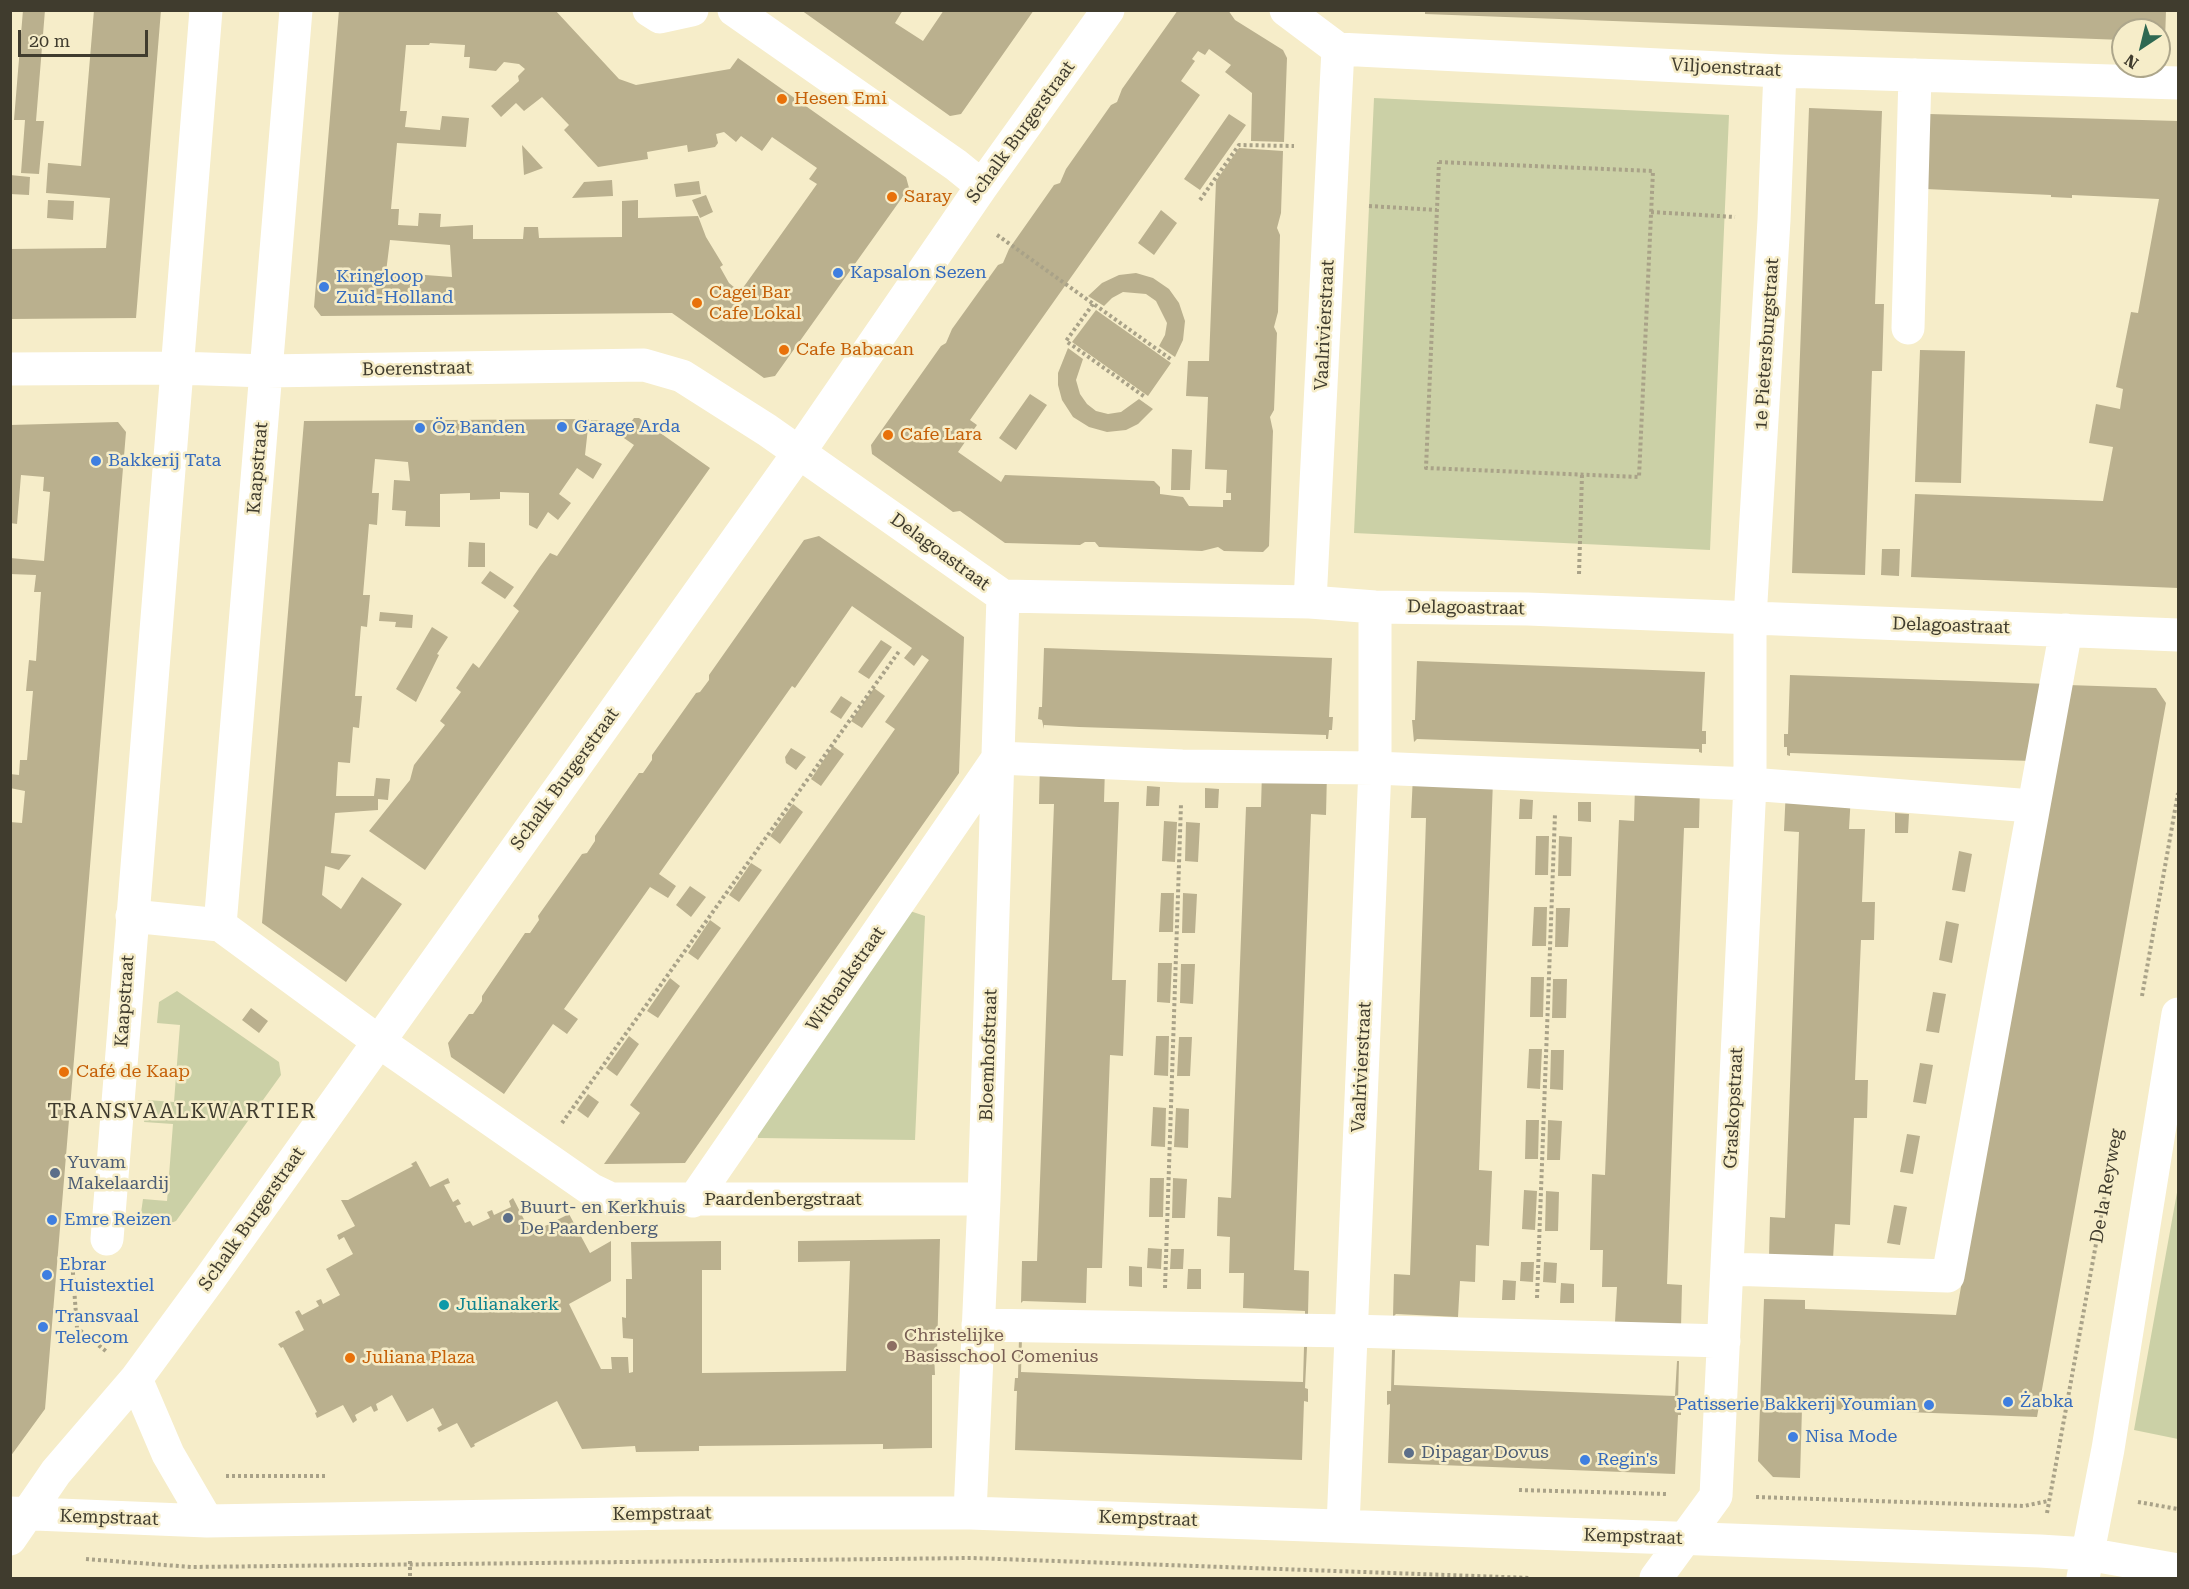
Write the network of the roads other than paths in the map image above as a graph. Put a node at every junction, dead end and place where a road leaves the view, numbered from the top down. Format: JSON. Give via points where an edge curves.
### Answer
{"nodes":[{"id":1,"x":206,"y":10,"type":"edge"},
{"id":2,"x":296,"y":10,"type":"edge"},
{"id":3,"x":649,"y":10,"type":"edge"},
{"id":4,"x":692,"y":10,"type":"edge"},
{"id":5,"x":734,"y":10,"type":"edge"},
{"id":6,"x":1108,"y":10,"type":"edge"},
{"id":7,"x":1286,"y":10,"type":"edge"},
{"id":8,"x":1338,"y":49,"type":"junction"},
{"id":9,"x":1780,"y":71,"type":"junction"},
{"id":10,"x":1915,"y":75,"type":"junction"},
{"id":11,"x":2178,"y":83,"type":"edge"},
{"id":12,"x":973,"y":199,"type":"junction"},
{"id":13,"x":1908,"y":328,"type":"dead end"},
{"id":14,"x":177,"y":368,"type":"junction"},
{"id":15,"x":10,"y":369,"type":"edge"},
{"id":16,"x":266,"y":371,"type":"junction"},
{"id":17,"x":800,"y":451,"type":"junction"},
{"id":18,"x":1002,"y":596,"type":"junction"},
{"id":19,"x":1310,"y":602,"type":"junction"},
{"id":20,"x":1375,"y":607,"type":"junction"},
{"id":21,"x":1750,"y":618,"type":"junction"},
{"id":22,"x":2066,"y":630,"type":"junction"},
{"id":23,"x":2178,"y":635,"type":"edge"},
{"id":24,"x":998,"y":758,"type":"junction"},
{"id":25,"x":1375,"y":768,"type":"junction"},
{"id":26,"x":1750,"y":784,"type":"junction"},
{"id":27,"x":2032,"y":806,"type":"junction"},
{"id":28,"x":132,"y":916,"type":"junction"},
{"id":29,"x":220,"y":926,"type":"junction"},
{"id":30,"x":2178,"y":1014,"type":"edge"},
{"id":31,"x":378,"y":1041,"type":"junction"},
{"id":32,"x":984,"y":1199,"type":"junction"},
{"id":33,"x":693,"y":1201,"type":"junction"},
{"id":34,"x":107,"y":1239,"type":"road end"},
{"id":35,"x":1727,"y":1269,"type":"junction"},
{"id":36,"x":978,"y":1325,"type":"junction"},
{"id":37,"x":1350,"y":1330,"type":"junction"},
{"id":38,"x":1724,"y":1341,"type":"junction"},
{"id":39,"x":136,"y":1379,"type":"junction"},
{"id":40,"x":970,"y":1513,"type":"junction"},
{"id":41,"x":207,"y":1521,"type":"junction"},
{"id":42,"x":16,"y":1522,"type":"edge"},
{"id":43,"x":1343,"y":1526,"type":"junction"},
{"id":44,"x":1687,"y":1538,"type":"junction"},
{"id":45,"x":2085,"y":1566,"type":"edge"},
{"id":46,"x":2178,"y":1570,"type":"edge"},
{"id":47,"x":1656,"y":1578,"type":"edge"}],
"edges":[{"from":1,"to":14,"type":"street","name":"Kaapstraat"},
{"from":2,"to":16,"type":"street","name":"Kaapstraat"},
{"from":3,"to":4,"type":"street","via":[[660,17]]},
{"from":5,"to":12,"type":"street","via":[[956,165]]},
{"from":6,"to":12,"type":"street","name":"Schalk Burgerstraat"},
{"from":7,"to":8,"type":"street"},
{"from":8,"to":9,"type":"street","name":"Viljoenstraat"},
{"from":8,"to":19,"type":"street","name":"Vaalrivierstraat"},
{"from":9,"to":10,"type":"street","name":"Viljoenstraat"},
{"from":9,"to":21,"type":"street","name":"1e Pietersburgstraat"},
{"from":10,"to":11,"type":"street","name":"Viljoenstraat"},
{"from":10,"to":13,"type":"street"},
{"from":12,"to":17,"type":"street","name":"Schalk Burgerstraat"},
{"from":14,"to":15,"type":"street","name":"Boerenstraat"},
{"from":14,"to":16,"type":"street","name":"Boerenstraat"},
{"from":14,"to":28,"type":"street","name":"Kaapstraat"},
{"from":16,"to":17,"type":"street","name":"Boerenstraat","via":[[644,365],[682,376]]},
{"from":16,"to":29,"type":"street","name":"Kaapstraat"},
{"from":17,"to":18,"type":"street","name":"Delagoastraat"},
{"from":17,"to":31,"type":"street","name":"Schalk Burgerstraat"},
{"from":18,"to":19,"type":"street","name":"Delagoastraat"},
{"from":18,"to":24,"type":"street","name":"Bloemhofstraat"},
{"from":19,"to":20,"type":"street","name":"Delagoastraat"},
{"from":20,"to":21,"type":"street","name":"Delagoastraat"},
{"from":20,"to":25,"type":"street","name":"Vaalrivierstraat"},
{"from":21,"to":22,"type":"street","name":"Delagoastraat"},
{"from":21,"to":26,"type":"street","name":"Graskopstraat"},
{"from":22,"to":23,"type":"street","name":"Delagoastraat"},
{"from":22,"to":27,"type":"street"},
{"from":24,"to":25,"type":"street","via":[[1182,766]]},
{"from":24,"to":32,"type":"street","name":"Bloemhofstraat"},
{"from":24,"to":33,"type":"street","name":"Witbankstraat"},
{"from":25,"to":26,"type":"street"},
{"from":25,"to":37,"type":"street","name":"Vaalrivierstraat"},
{"from":26,"to":27,"type":"street"},
{"from":26,"to":35,"type":"street","name":"Graskopstraat"},
{"from":27,"to":35,"type":"street","via":[[1948,1276]]},
{"from":28,"to":29,"type":"street"},
{"from":28,"to":34,"type":"street","name":"Kaapstraat"},
{"from":29,"to":31,"type":"street"},
{"from":30,"to":45,"type":"street","via":[[2108,1449]]},
{"from":31,"to":33,"type":"street","name":"Paardenbergstraat","via":[[592,1190],[611,1199]]},
{"from":31,"to":39,"type":"street","name":"Schalk Burgerstraat"},
{"from":32,"to":33,"type":"street","name":"Paardenbergstraat"},
{"from":32,"to":36,"type":"street","name":"Bloemhofstraat"},
{"from":35,"to":38,"type":"street","name":"Graskopstraat"},
{"from":36,"to":37,"type":"street"},
{"from":36,"to":40,"type":"street","name":"Bloemhofstraat"},
{"from":37,"to":38,"type":"street"},
{"from":37,"to":43,"type":"street","name":"Vaalrivierstraat"},
{"from":38,"to":44,"type":"street","name":"Graskopstraat","via":[[1716,1496]]},
{"from":39,"to":41,"type":"street","via":[[168,1454]]},
{"from":39,"to":42,"type":"street","name":"Schalk Burgerstraat"},
{"from":40,"to":41,"type":"street","name":"Kempstraat","via":[[679,1513]]},
{"from":40,"to":43,"type":"street","name":"Kempstraat"},
{"from":41,"to":42,"type":"street","name":"Kempstraat"},
{"from":43,"to":44,"type":"street","name":"Kempstraat"},
{"from":44,"to":45,"type":"street","name":"Kempstraat","via":[[2040,1551]]},
{"from":44,"to":47,"type":"street","name":"Graskopstraat"},
{"from":45,"to":46,"type":"street","name":"Kempstraat"}]}
